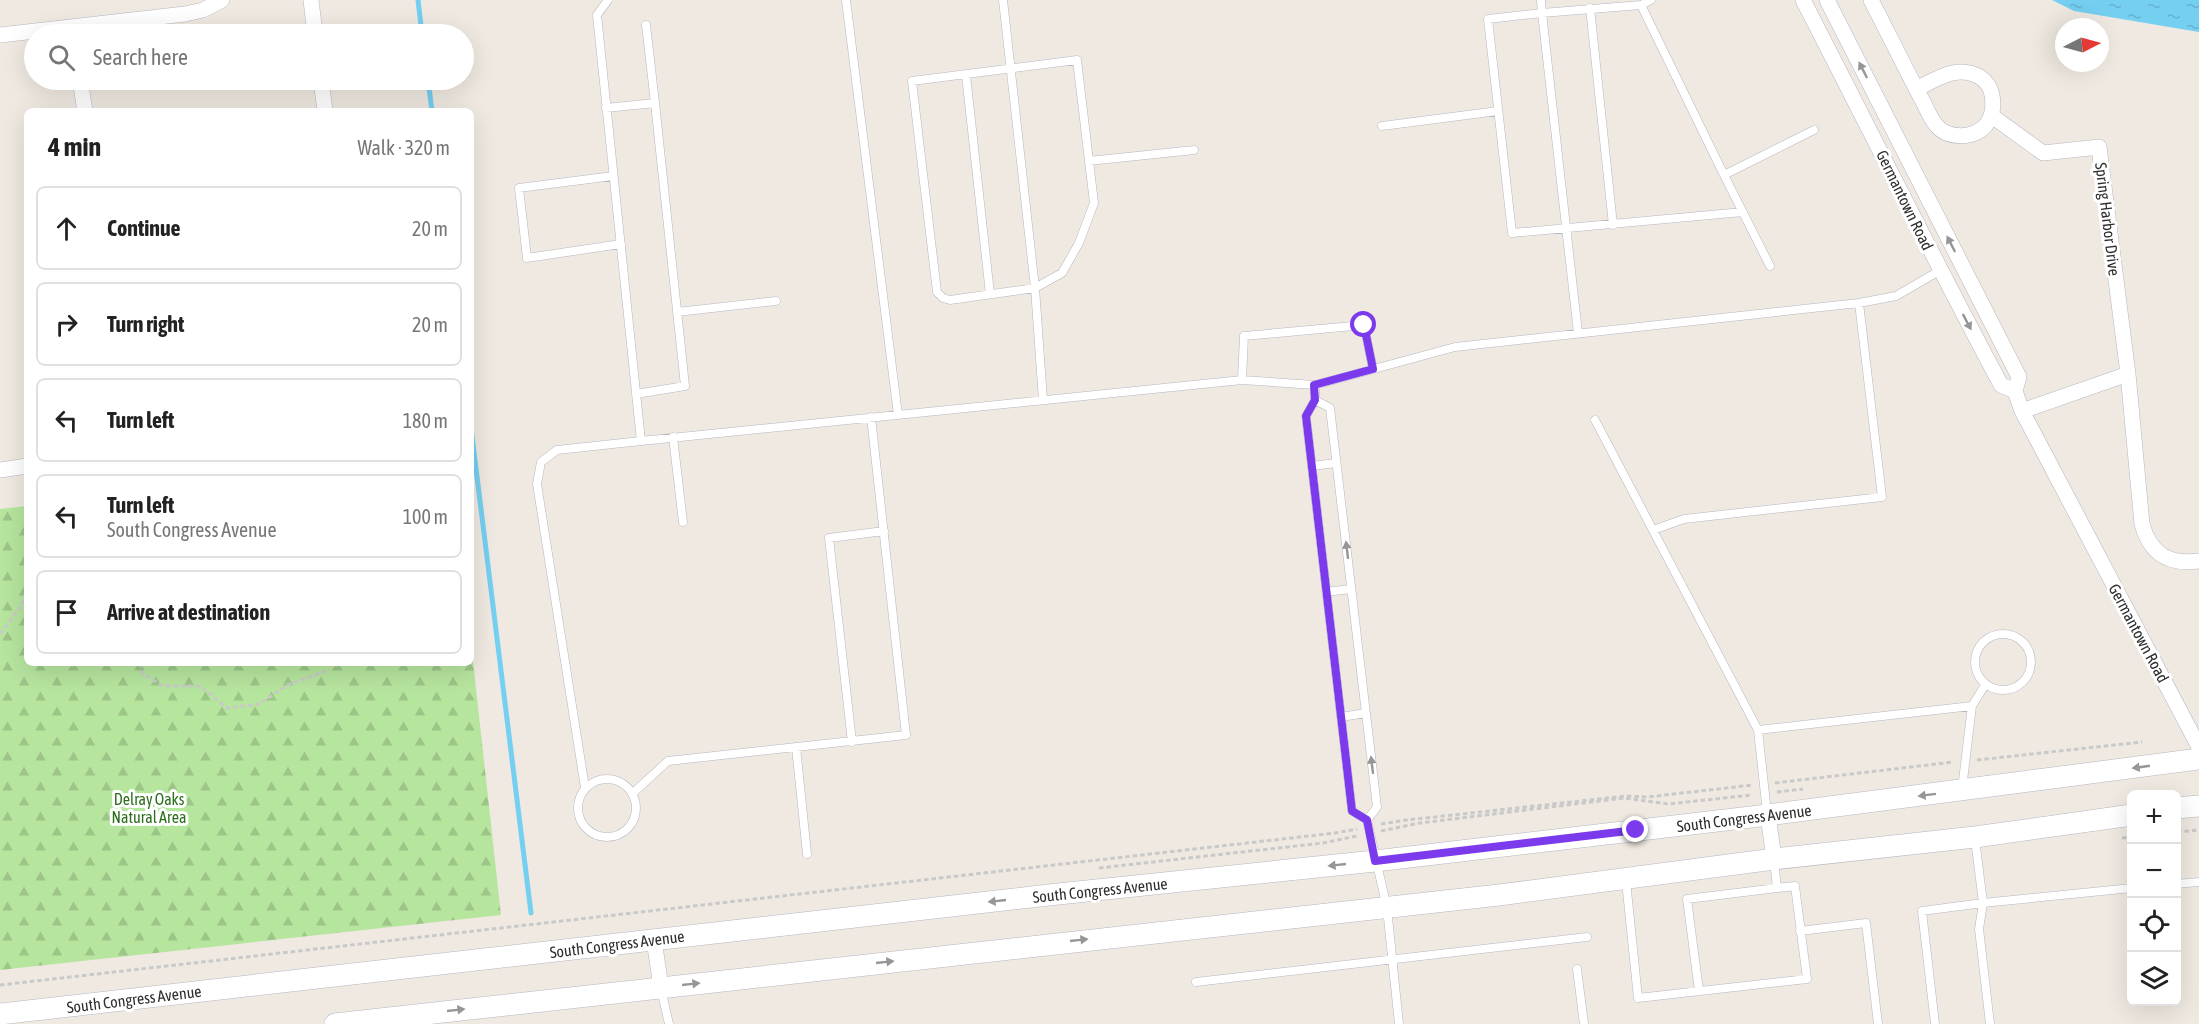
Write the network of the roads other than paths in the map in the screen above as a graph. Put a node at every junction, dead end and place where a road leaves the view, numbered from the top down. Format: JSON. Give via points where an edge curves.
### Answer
{"nodes":[{"id":1,"x":222,"y":0,"type":"edge"},
{"id":2,"x":311,"y":0,"type":"edge"},
{"id":3,"x":608,"y":0,"type":"edge"},
{"id":4,"x":846,"y":0,"type":"edge"},
{"id":5,"x":1003,"y":0,"type":"edge"},
{"id":6,"x":1541,"y":0,"type":"edge"},
{"id":7,"x":1651,"y":0,"type":"edge"},
{"id":8,"x":1803,"y":0,"type":"edge"},
{"id":9,"x":1871,"y":0,"type":"edge"},
{"id":10,"x":1826,"y":2,"type":"edge"},
{"id":11,"x":1641,"y":5,"type":"junction"},
{"id":12,"x":1590,"y":8,"type":"junction"},
{"id":13,"x":1542,"y":13,"type":"junction"},
{"id":14,"x":119,"y":24,"type":"edge"},
{"id":15,"x":314,"y":24,"type":"edge"},
{"id":16,"x":646,"y":26,"type":"dead end"},
{"id":17,"x":24,"y":34,"type":"edge"},
{"id":18,"x":0,"y":35,"type":"edge"},
{"id":19,"x":1011,"y":68,"type":"junction"},
{"id":20,"x":966,"y":75,"type":"junction"},
{"id":21,"x":1916,"y":89,"type":"junction"},
{"id":22,"x":82,"y":90,"type":"edge"},
{"id":23,"x":322,"y":90,"type":"edge"},
{"id":24,"x":655,"y":103,"type":"junction"},
{"id":25,"x":85,"y":108,"type":"edge"},
{"id":26,"x":325,"y":108,"type":"edge"},
{"id":27,"x":606,"y":108,"type":"junction"},
{"id":28,"x":1498,"y":111,"type":"junction"},
{"id":29,"x":1992,"y":116,"type":"junction"},
{"id":30,"x":1382,"y":126,"type":"dead end"},
{"id":31,"x":1814,"y":130,"type":"dead end"},
{"id":32,"x":1194,"y":150,"type":"dead end"},
{"id":33,"x":1089,"y":161,"type":"junction"},
{"id":34,"x":1724,"y":175,"type":"junction"},
{"id":35,"x":614,"y":176,"type":"junction"},
{"id":36,"x":1743,"y":212,"type":"junction"},
{"id":37,"x":1613,"y":225,"type":"junction"},
{"id":38,"x":1567,"y":228,"type":"junction"},
{"id":39,"x":621,"y":244,"type":"junction"},
{"id":40,"x":1770,"y":266,"type":"dead end"},
{"id":41,"x":1940,"y":271,"type":"junction"},
{"id":42,"x":1035,"y":288,"type":"junction"},
{"id":43,"x":990,"y":294,"type":"junction"},
{"id":44,"x":776,"y":301,"type":"dead end"},
{"id":45,"x":1859,"y":303,"type":"junction"},
{"id":46,"x":677,"y":312,"type":"junction"},
{"id":47,"x":1578,"y":333,"type":"junction"},
{"id":48,"x":1998,"y":334,"type":"junction"},
{"id":49,"x":1373,"y":369,"type":"junction"},
{"id":50,"x":2128,"y":374,"type":"junction"},
{"id":51,"x":1242,"y":380,"type":"junction"},
{"id":52,"x":1314,"y":385,"type":"junction"},
{"id":53,"x":2015,"y":391,"type":"junction"},
{"id":54,"x":636,"y":394,"type":"junction"},
{"id":55,"x":1043,"y":400,"type":"junction"},
{"id":56,"x":1315,"y":400,"type":"junction"},
{"id":57,"x":2022,"y":411,"type":"junction"},
{"id":58,"x":898,"y":415,"type":"junction"},
{"id":59,"x":871,"y":417,"type":"junction"},
{"id":60,"x":1595,"y":420,"type":"dead end"},
{"id":61,"x":673,"y":437,"type":"junction"},
{"id":62,"x":641,"y":441,"type":"junction"},
{"id":63,"x":1336,"y":463,"type":"junction"},
{"id":64,"x":24,"y":466,"type":"edge"},
{"id":65,"x":1311,"y":466,"type":"junction"},
{"id":66,"x":0,"y":470,"type":"edge"},
{"id":67,"x":682,"y":522,"type":"dead end"},
{"id":68,"x":1653,"y":530,"type":"junction"},
{"id":69,"x":884,"y":531,"type":"junction"},
{"id":70,"x":2199,"y":561,"type":"edge"},
{"id":71,"x":1351,"y":589,"type":"junction"},
{"id":72,"x":1326,"y":592,"type":"junction"},
{"id":73,"x":1985,"y":684,"type":"junction"},
{"id":74,"x":1972,"y":706,"type":"junction"},
{"id":75,"x":1366,"y":713,"type":"junction"},
{"id":76,"x":1341,"y":717,"type":"junction"},
{"id":77,"x":1758,"y":730,"type":"junction"},
{"id":78,"x":852,"y":742,"type":"junction"},
{"id":79,"x":796,"y":747,"type":"junction"},
{"id":80,"x":2199,"y":747,"type":"edge"},
{"id":81,"x":2199,"y":759,"type":"edge"},
{"id":82,"x":585,"y":789,"type":"junction"},
{"id":83,"x":1962,"y":791,"type":"junction"},
{"id":84,"x":633,"y":793,"type":"junction"},
{"id":85,"x":2199,"y":806,"type":"edge"},
{"id":86,"x":2181,"y":808,"type":"edge"},
{"id":87,"x":1768,"y":815,"type":"junction"},
{"id":88,"x":2127,"y":815,"type":"edge"},
{"id":89,"x":1369,"y":827,"type":"junction"},
{"id":90,"x":1975,"y":837,"type":"junction"},
{"id":91,"x":807,"y":854,"type":"dead end"},
{"id":92,"x":1774,"y":858,"type":"junction"},
{"id":93,"x":1375,"y":861,"type":"junction"},
{"id":94,"x":1625,"y":878,"type":"junction"},
{"id":95,"x":2199,"y":882,"type":"edge"},
{"id":96,"x":2181,"y":884,"type":"edge"},
{"id":97,"x":1777,"y":888,"type":"junction"},
{"id":98,"x":2127,"y":889,"type":"edge"},
{"id":99,"x":1983,"y":903,"type":"junction"},
{"id":100,"x":1387,"y":908,"type":"junction"},
{"id":101,"x":1800,"y":931,"type":"junction"},
{"id":102,"x":1587,"y":937,"type":"dead end"},
{"id":103,"x":654,"y":939,"type":"junction"},
{"id":104,"x":1392,"y":958,"type":"junction"},
{"id":105,"x":1577,"y":969,"type":"dead end"},
{"id":106,"x":1196,"y":982,"type":"dead end"},
{"id":107,"x":661,"y":987,"type":"junction"},
{"id":108,"x":1699,"y":991,"type":"junction"},
{"id":109,"x":0,"y":1014,"type":"edge"},
{"id":110,"x":335,"y":1024,"type":"edge"},
{"id":111,"x":669,"y":1024,"type":"edge"},
{"id":112,"x":1399,"y":1024,"type":"edge"},
{"id":113,"x":1584,"y":1024,"type":"edge"},
{"id":114,"x":1878,"y":1024,"type":"edge"},
{"id":115,"x":1935,"y":1024,"type":"edge"},
{"id":116,"x":1990,"y":1024,"type":"edge"}],
"edges":[{"from":1,"to":14,"type":"street","via":[[203,10]]},
{"from":2,"to":15,"type":"street"},
{"from":3,"to":27,"type":"lane","via":[[597,15]]},
{"from":4,"to":58,"type":"lane"},
{"from":5,"to":19,"type":"lane"},
{"from":6,"to":13,"type":"lane"},
{"from":7,"to":11,"type":"lane"},
{"from":8,"to":41,"type":"street","name":"Germantown Road"},
{"from":9,"to":21,"type":"street"},
{"from":48,"to":10,"type":"street","name":"Germantown Road","one_way":true},
{"from":11,"to":12,"type":"lane"},
{"from":11,"to":34,"type":"lane"},
{"from":12,"to":13,"type":"lane"},
{"from":12,"to":37,"type":"lane"},
{"from":13,"to":28,"type":"lane","via":[[1488,18]]},
{"from":13,"to":38,"type":"lane"},
{"from":16,"to":24,"type":"lane"},
{"from":17,"to":18,"type":"street"},
{"from":19,"to":20,"type":"lane"},
{"from":19,"to":33,"type":"lane","via":[[1077,60]]},
{"from":19,"to":42,"type":"lane"},
{"from":20,"to":43,"type":"lane"},
{"from":20,"to":43,"type":"lane","via":[[912,81],[937,292],[950,300]]},
{"from":21,"to":29,"type":"street","via":[[1937,127],[1960,137],[1984,127]]},
{"from":21,"to":29,"type":"street","via":[[1952,72],[1972,73],[1991,90]]},
{"from":22,"to":25,"type":"street"},
{"from":23,"to":26,"type":"street"},
{"from":24,"to":27,"type":"lane"},
{"from":24,"to":46,"type":"lane"},
{"from":27,"to":35,"type":"lane"},
{"from":28,"to":30,"type":"lane"},
{"from":28,"to":38,"type":"lane","via":[[1512,233]]},
{"from":29,"to":50,"type":"street","name":"Spring Harbor Drive","via":[[2043,153],[2099,147]]},
{"from":31,"to":34,"type":"lane"},
{"from":32,"to":33,"type":"lane"},
{"from":33,"to":42,"type":"lane","via":[[1094,203],[1079,243],[1062,273]]},
{"from":34,"to":36,"type":"lane"},
{"from":35,"to":39,"type":"lane"},
{"from":35,"to":39,"type":"lane","via":[[519,188],[520,199],[527,258]]},
{"from":36,"to":37,"type":"lane"},
{"from":36,"to":40,"type":"lane"},
{"from":37,"to":38,"type":"lane"},
{"from":38,"to":47,"type":"lane"},
{"from":39,"to":54,"type":"lane"},
{"from":41,"to":45,"type":"lane","via":[[1896,296]]},
{"from":41,"to":48,"type":"street","via":[[1949,266],[1955,268],[1983,323],[1990,332]]},
{"from":41,"to":53,"type":"street","name":"Germantown Road","one_way":true,"via":[[2001,385]]},
{"from":42,"to":43,"type":"lane"},
{"from":42,"to":55,"type":"lane"},
{"from":44,"to":46,"type":"lane"},
{"from":45,"to":47,"type":"lane"},
{"from":45,"to":68,"type":"lane","via":[[1882,497],[1684,519]]},
{"from":46,"to":54,"type":"lane","via":[[685,386]]},
{"from":47,"to":49,"type":"lane","via":[[1455,346]]},
{"from":48,"to":53,"type":"street","name":"Germantown Road","via":[[2019,376]]},
{"from":49,"to":51,"type":"lane","via":[[1364,325],[1244,336]]},
{"from":49,"to":52,"type":"lane"},
{"from":50,"to":57,"type":"street"},
{"from":50,"to":70,"type":"street","name":"Spring Harbor Drive","via":[[2145,537],[2164,557],[2176,562]]},
{"from":51,"to":52,"type":"lane"},
{"from":51,"to":55,"type":"lane"},
{"from":52,"to":56,"type":"lane"},
{"from":53,"to":57,"type":"street","name":"Germantown Road"},
{"from":54,"to":62,"type":"lane"},
{"from":55,"to":58,"type":"lane"},
{"from":56,"to":63,"type":"lane","via":[[1330,408]]},
{"from":56,"to":65,"type":"lane","via":[[1306,416]]},
{"from":57,"to":80,"type":"street","name":"Germantown Road"},
{"from":58,"to":59,"type":"lane"},
{"from":59,"to":61,"type":"lane"},
{"from":59,"to":69,"type":"lane"},
{"from":60,"to":68,"type":"lane"},
{"from":61,"to":62,"type":"lane"},
{"from":61,"to":67,"type":"lane"},
{"from":62,"to":82,"type":"lane","via":[[557,450],[541,462],[537,484]]},
{"from":63,"to":65,"type":"lane"},
{"from":71,"to":63,"type":"lane","one_way":true},
{"from":64,"to":66,"type":"street"},
{"from":65,"to":72,"type":"lane"},
{"from":68,"to":77,"type":"lane"},
{"from":69,"to":78,"type":"lane","via":[[906,735]]},
{"from":69,"to":78,"type":"lane","via":[[829,538]]},
{"from":71,"to":72,"type":"lane"},
{"from":71,"to":75,"type":"lane"},
{"from":72,"to":76,"type":"lane"},
{"from":73,"to":73,"type":"lane","via":[[2002,691],[2026,680],[2031,654],[2021,639],[1995,634],[1981,644],[1975,661]]},
{"from":73,"to":74,"type":"lane"},
{"from":74,"to":77,"type":"lane"},
{"from":74,"to":83,"type":"lane"},
{"from":75,"to":76,"type":"lane"},
{"from":89,"to":75,"type":"lane","one_way":true,"via":[[1377,807]]},
{"from":76,"to":89,"type":"lane","via":[[1352,811]]},
{"from":77,"to":87,"type":"lane"},
{"from":78,"to":79,"type":"lane"},
{"from":79,"to":84,"type":"lane","via":[[668,761]]},
{"from":79,"to":91,"type":"lane"},
{"from":81,"to":83,"type":"main road","name":"South Congress Avenue","one_way":true},
{"from":82,"to":84,"type":"lane","via":[[592,782],[610,778],[627,785]]},
{"from":82,"to":84,"type":"lane","via":[[579,797],[579,817],[584,827],[602,837],[622,834],[629,828],[636,811]]},
{"from":83,"to":87,"type":"main road","name":"South Congress Avenue","one_way":true},
{"from":85,"to":86,"type":"main road"},
{"from":87,"to":92,"type":"street"},
{"from":87,"to":93,"type":"main road","name":"South Congress Avenue"},
{"from":88,"to":90,"type":"main road"},
{"from":89,"to":93,"type":"lane"},
{"from":90,"to":92,"type":"main road"},
{"from":90,"to":99,"type":"lane"},
{"from":92,"to":94,"type":"main road"},
{"from":92,"to":97,"type":"lane"},
{"from":93,"to":100,"type":"lane"},
{"from":93,"to":103,"type":"main road","name":"South Congress Avenue","one_way":true},
{"from":94,"to":100,"type":"main road"},
{"from":94,"to":108,"type":"lane","via":[[1638,998]]},
{"from":95,"to":96,"type":"lane"},
{"from":97,"to":101,"type":"lane","via":[[1795,886]]},
{"from":97,"to":108,"type":"lane","via":[[1687,899]]},
{"from":98,"to":99,"type":"lane"},
{"from":99,"to":115,"type":"lane","via":[[1922,911]]},
{"from":99,"to":116,"type":"lane","via":[[1979,929]]},
{"from":100,"to":104,"type":"lane"},
{"from":107,"to":100,"type":"main road","one_way":true},
{"from":101,"to":108,"type":"lane","via":[[1807,979]]},
{"from":101,"to":114,"type":"lane","via":[[1866,923]]},
{"from":102,"to":104,"type":"lane"},
{"from":103,"to":107,"type":"street"},
{"from":103,"to":109,"type":"main road","name":"South Congress Avenue"},
{"from":104,"to":106,"type":"lane"},
{"from":104,"to":112,"type":"lane"},
{"from":105,"to":113,"type":"lane"},
{"from":110,"to":107,"type":"main road","one_way":true},
{"from":107,"to":111,"type":"lane"}]}
